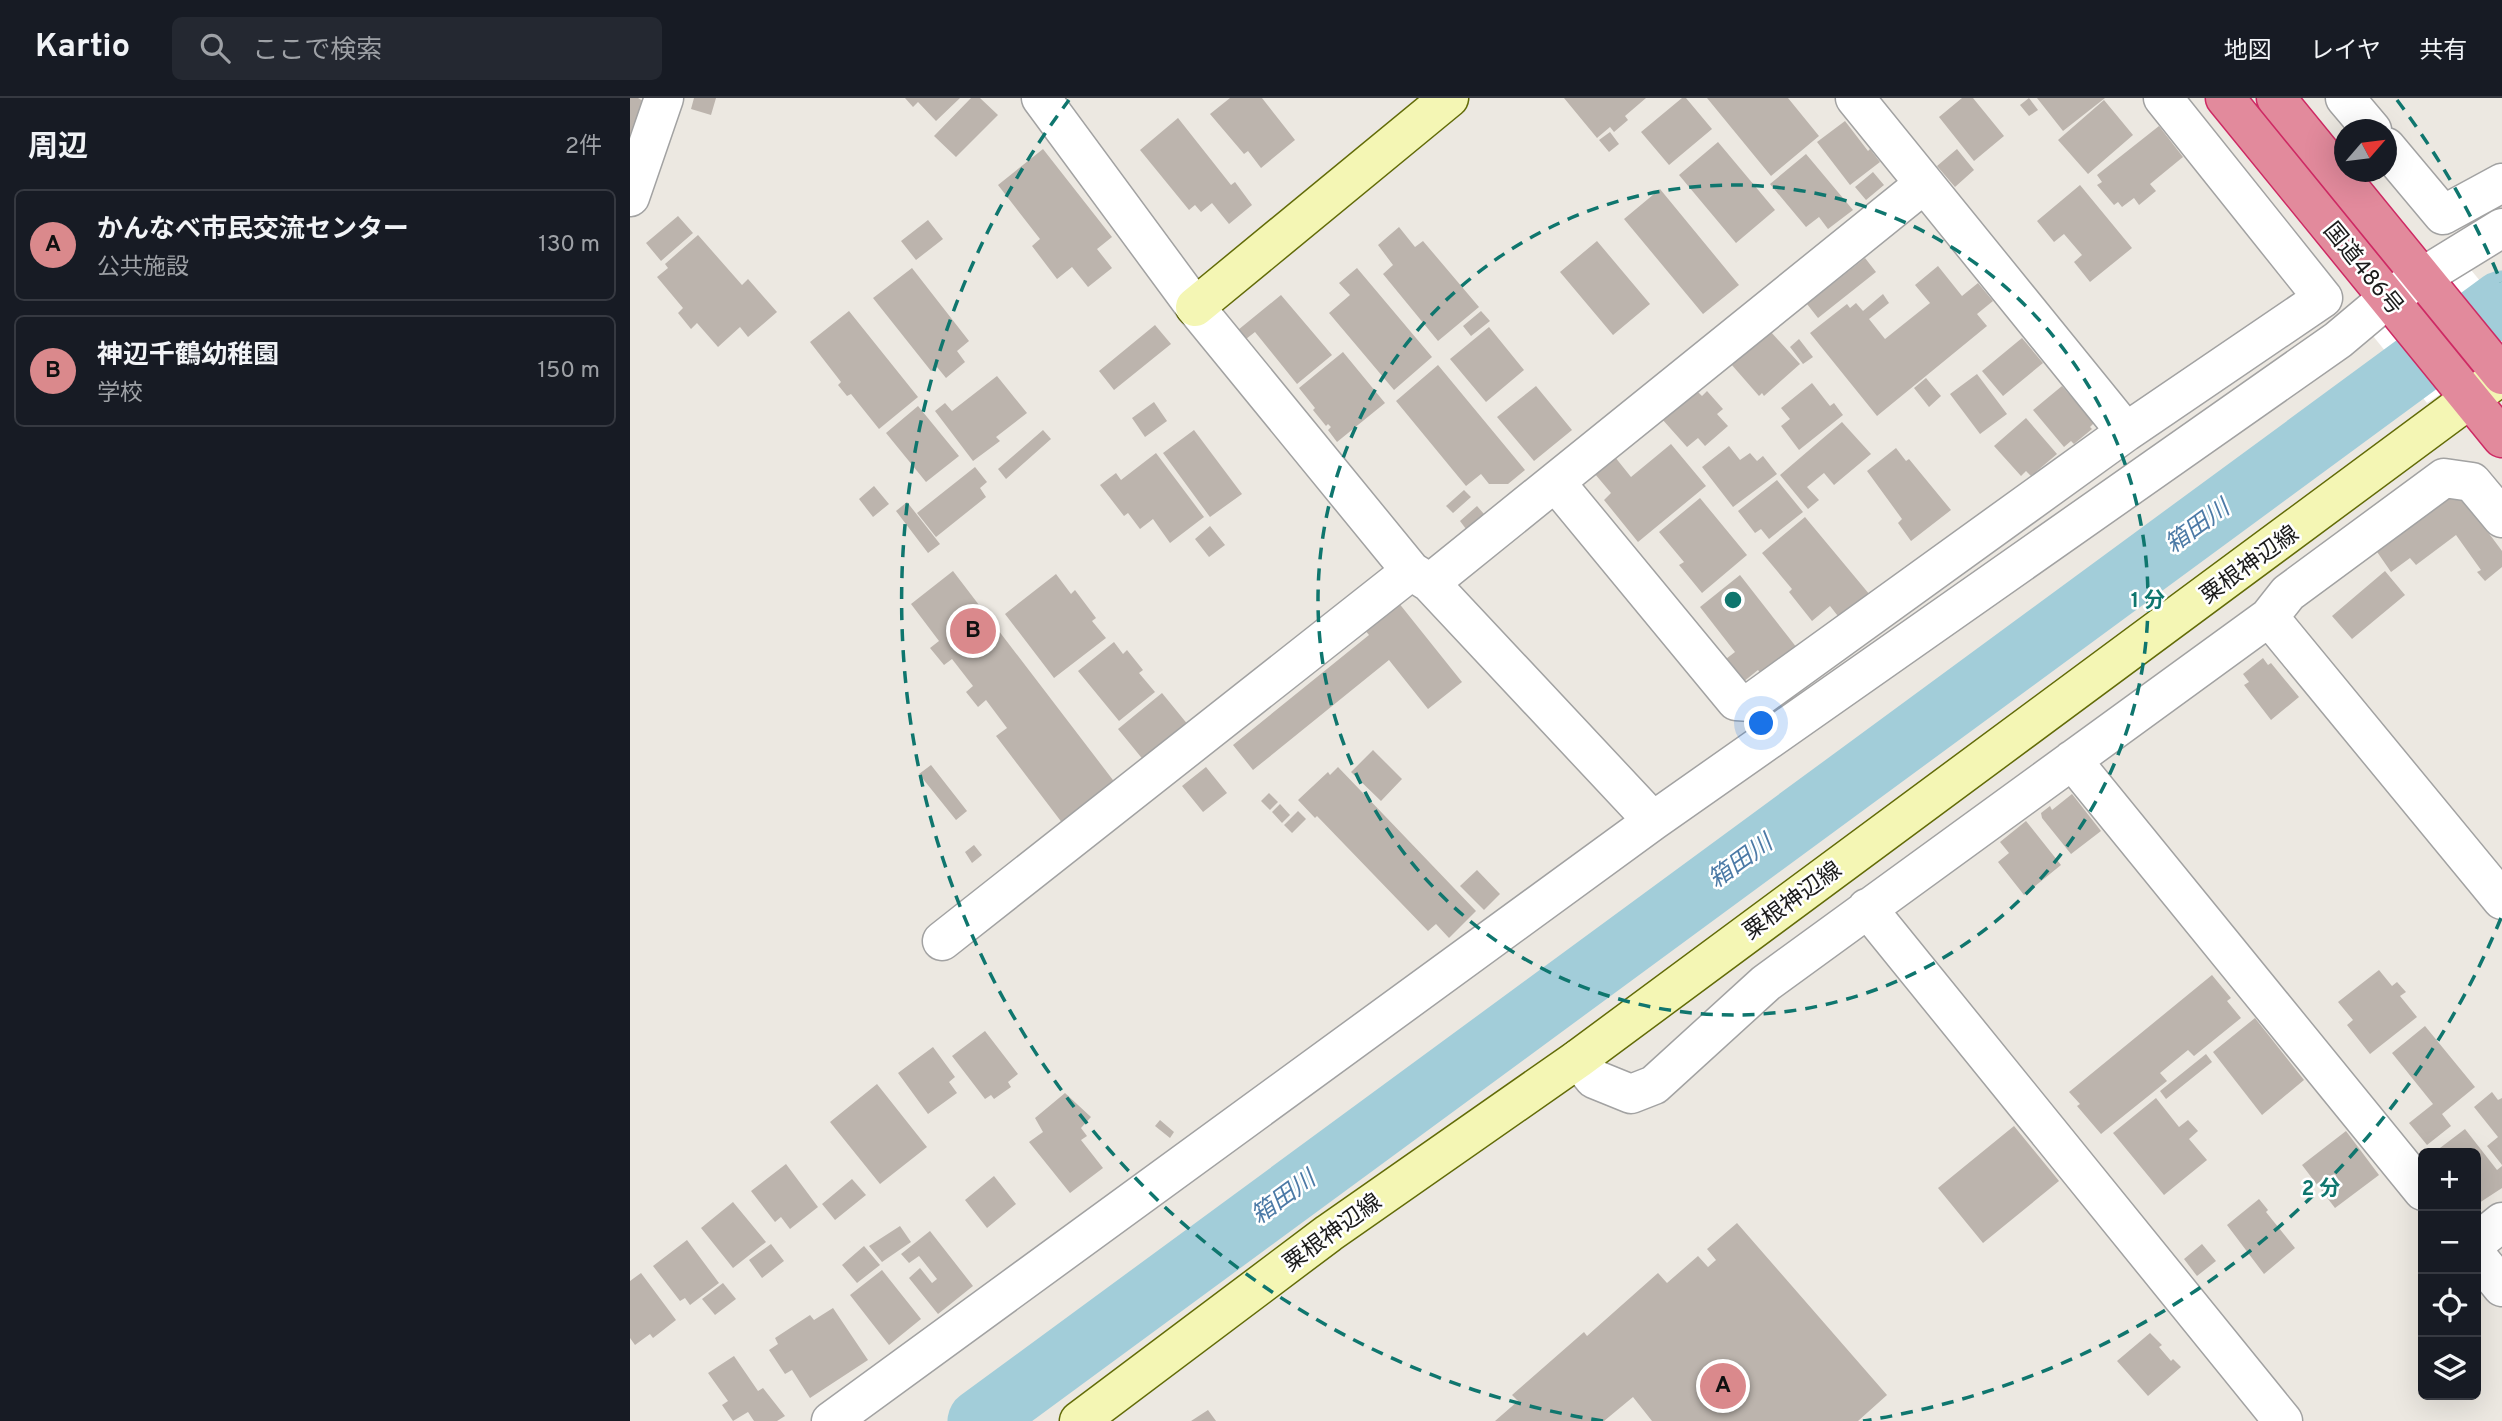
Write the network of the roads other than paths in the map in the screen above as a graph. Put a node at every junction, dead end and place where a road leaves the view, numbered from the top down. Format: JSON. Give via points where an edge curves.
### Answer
{"nodes":[{"id":1,"x":664,"y":98,"type":"edge"},
{"id":2,"x":1041,"y":98,"type":"edge"},
{"id":3,"x":1449,"y":98,"type":"edge"},
{"id":4,"x":1855,"y":98,"type":"edge"},
{"id":5,"x":2163,"y":98,"type":"edge"},
{"id":6,"x":2225,"y":98,"type":"edge"},
{"id":7,"x":2276,"y":98,"type":"edge"},
{"id":8,"x":2345,"y":98,"type":"edge"},
{"id":9,"x":2363,"y":119,"type":"edge"},
{"id":10,"x":2397,"y":160,"type":"edge"},
{"id":11,"x":2502,"y":183,"type":"edge"},
{"id":12,"x":1924,"y":184,"type":"junction"},
{"id":13,"x":630,"y":197,"type":"edge"},
{"id":14,"x":2502,"y":228,"type":"edge"},
{"id":15,"x":2425,"y":280,"type":"junction"},
{"id":16,"x":2391,"y":302,"type":"junction"},
{"id":17,"x":1195,"y":307,"type":"junction"},
{"id":18,"x":2499,"y":371,"type":"edge"},
{"id":19,"x":2464,"y":392,"type":"junction"},
{"id":20,"x":2126,"y":432,"type":"junction"},
{"id":21,"x":2502,"y":438,"type":"edge"},
{"id":22,"x":1556,"y":483,"type":"junction"},
{"id":23,"x":2502,"y":518,"type":"edge"},
{"id":24,"x":1420,"y":577,"type":"junction"},
{"id":25,"x":2269,"y":617,"type":"junction"},
{"id":26,"x":2072,"y":760,"type":"junction"},
{"id":27,"x":1653,"y":821,"type":"junction"},
{"id":28,"x":2502,"y":900,"type":"edge"},
{"id":29,"x":1867,"y":908,"type":"junction"},
{"id":30,"x":942,"y":942,"type":"dead end"},
{"id":31,"x":1578,"y":1059,"type":"junction"},
{"id":32,"x":2418,"y":1185,"type":"edge"},
{"id":33,"x":2502,"y":1222,"type":"edge"},
{"id":34,"x":2481,"y":1239,"type":"edge"},
{"id":35,"x":2481,"y":1261,"type":"edge"},
{"id":36,"x":2502,"y":1287,"type":"edge"},
{"id":37,"x":831,"y":1421,"type":"edge"},
{"id":38,"x":1079,"y":1421,"type":"edge"},
{"id":39,"x":2283,"y":1421,"type":"edge"}],
"edges":[{"from":1,"to":13,"type":"street"},
{"from":2,"to":17,"type":"street"},
{"from":3,"to":17,"type":"main road"},
{"from":4,"to":12,"type":"street"},
{"from":5,"to":20,"type":"street","via":[[2323,298]]},
{"from":6,"to":16,"type":"highway","name":"国道486号"},
{"from":7,"to":15,"type":"highway","name":"国道486号"},
{"from":8,"to":9,"type":"street"},
{"from":10,"to":11,"type":"street","via":[[2443,215]]},
{"from":12,"to":20,"type":"street"},
{"from":12,"to":22,"type":"street"},
{"from":14,"to":15,"type":"street"},
{"from":15,"to":16,"type":"street"},
{"from":15,"to":18,"type":"highway","name":"国道486号"},
{"from":16,"to":19,"type":"highway","name":"国道486号"},
{"from":16,"to":27,"type":"street"},
{"from":17,"to":24,"type":"street"},
{"from":18,"to":19,"type":"main road","name":"粟根神辺線"},
{"from":19,"to":21,"type":"highway","name":"国道486号"},
{"from":19,"to":31,"type":"main road","name":"粟根神辺線"},
{"from":20,"to":22,"type":"street","via":[[1752,702],[1736,701]]},
{"from":22,"to":24,"type":"street"},
{"from":23,"to":25,"type":"street","via":[[2472,482],[2444,478],[2288,593]]},
{"from":24,"to":27,"type":"street"},
{"from":24,"to":30,"type":"street"},
{"from":25,"to":26,"type":"street"},
{"from":25,"to":28,"type":"street"},
{"from":26,"to":29,"type":"street"},
{"from":26,"to":32,"type":"street"},
{"from":27,"to":37,"type":"street"},
{"from":29,"to":31,"type":"street","via":[[1766,984],[1654,1085],[1631,1094],[1594,1079]]},
{"from":29,"to":39,"type":"street"},
{"from":31,"to":38,"type":"main road","name":"粟根神辺線","via":[[1329,1233]]},
{"from":33,"to":34,"type":"street"},
{"from":35,"to":36,"type":"street"}]}
